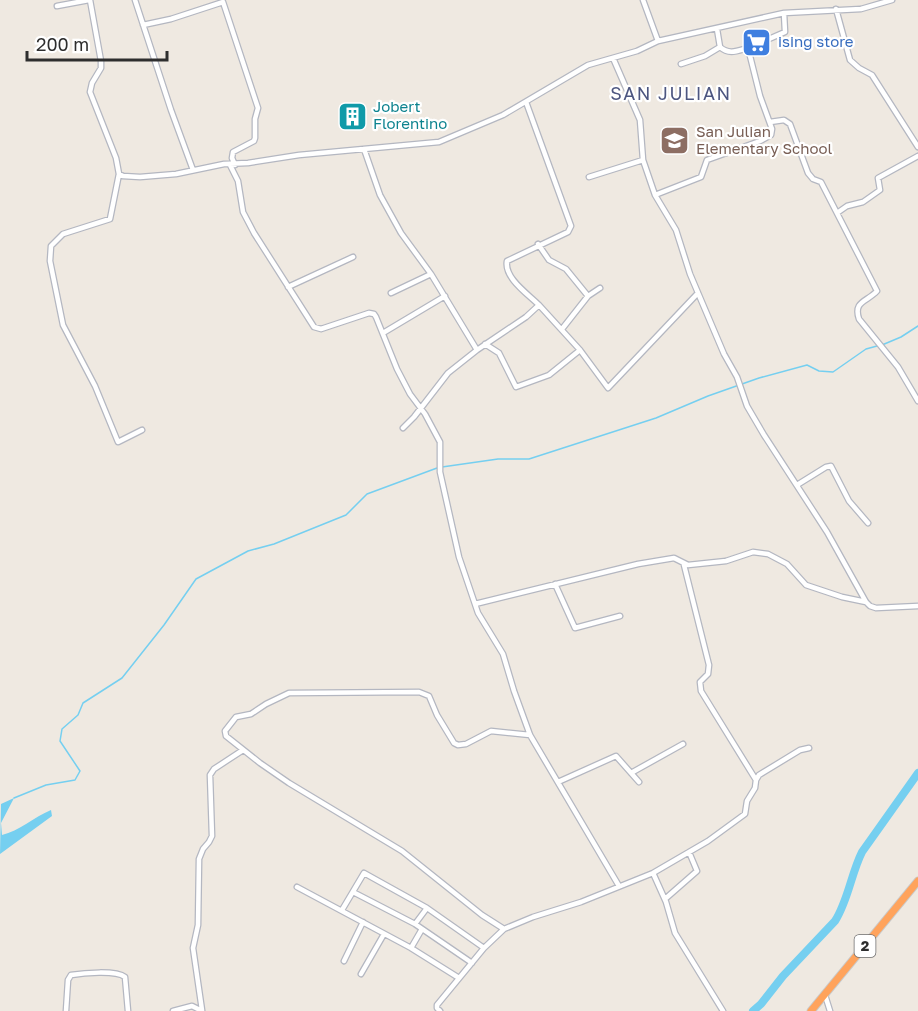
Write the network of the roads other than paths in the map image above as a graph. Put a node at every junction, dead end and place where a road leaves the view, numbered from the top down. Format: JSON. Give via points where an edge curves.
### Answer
{"nodes":[{"id":1,"x":90,"y":0,"type":"edge"},
{"id":2,"x":135,"y":0,"type":"edge"},
{"id":3,"x":643,"y":0,"type":"edge"},
{"id":4,"x":844,"y":0,"type":"edge"},
{"id":5,"x":892,"y":0,"type":"edge"},
{"id":6,"x":57,"y":6,"type":"dead end"},
{"id":7,"x":836,"y":9,"type":"junction"},
{"id":8,"x":844,"y":9,"type":"junction"},
{"id":9,"x":784,"y":13,"type":"junction"},
{"id":10,"x":143,"y":26,"type":"junction"},
{"id":11,"x":717,"y":29,"type":"junction"},
{"id":12,"x":658,"y":41,"type":"junction"},
{"id":13,"x":720,"y":46,"type":"junction"},
{"id":14,"x":748,"y":48,"type":"junction"},
{"id":15,"x":613,"y":58,"type":"junction"},
{"id":16,"x":681,"y":64,"type":"dead end"},
{"id":17,"x":525,"y":102,"type":"junction"},
{"id":18,"x":770,"y":122,"type":"junction"},
{"id":19,"x":918,"y":147,"type":"edge"},
{"id":20,"x":364,"y":149,"type":"junction"},
{"id":21,"x":918,"y":156,"type":"edge"},
{"id":22,"x":643,"y":160,"type":"junction"},
{"id":23,"x":232,"y":165,"type":"junction"},
{"id":24,"x":193,"y":170,"type":"junction"},
{"id":25,"x":119,"y":174,"type":"junction"},
{"id":26,"x":589,"y":177,"type":"dead end"},
{"id":27,"x":655,"y":195,"type":"junction"},
{"id":28,"x":837,"y":213,"type":"junction"},
{"id":29,"x":538,"y":244,"type":"junction"},
{"id":30,"x":353,"y":257,"type":"dead end"},
{"id":31,"x":431,"y":274,"type":"junction"},
{"id":32,"x":288,"y":287,"type":"junction"},
{"id":33,"x":600,"y":288,"type":"dead end"},
{"id":34,"x":698,"y":293,"type":"junction"},
{"id":35,"x":391,"y":294,"type":"dead end"},
{"id":36,"x":445,"y":296,"type":"junction"},
{"id":37,"x":588,"y":296,"type":"junction"},
{"id":38,"x":538,"y":305,"type":"junction"},
{"id":39,"x":562,"y":329,"type":"junction"},
{"id":40,"x":383,"y":333,"type":"junction"},
{"id":41,"x":485,"y":344,"type":"junction"},
{"id":42,"x":477,"y":350,"type":"junction"},
{"id":43,"x":580,"y":350,"type":"junction"},
{"id":44,"x":918,"y":401,"type":"edge"},
{"id":45,"x":420,"y":409,"type":"junction"},
{"id":46,"x":403,"y":428,"type":"dead end"},
{"id":47,"x":142,"y":430,"type":"dead end"},
{"id":48,"x":797,"y":485,"type":"junction"},
{"id":49,"x":868,"y":523,"type":"dead end"},
{"id":50,"x":684,"y":564,"type":"junction"},
{"id":51,"x":555,"y":584,"type":"junction"},
{"id":52,"x":866,"y":602,"type":"junction"},
{"id":53,"x":475,"y":604,"type":"junction"},
{"id":54,"x":918,"y":606,"type":"edge"},
{"id":55,"x":620,"y":616,"type":"dead end"},
{"id":56,"x":530,"y":735,"type":"junction"},
{"id":57,"x":683,"y":744,"type":"dead end"},
{"id":58,"x":809,"y":748,"type":"dead end"},
{"id":59,"x":243,"y":750,"type":"junction"},
{"id":60,"x":631,"y":773,"type":"junction"},
{"id":61,"x":756,"y":780,"type":"junction"},
{"id":62,"x":558,"y":782,"type":"junction"},
{"id":63,"x":639,"y":782,"type":"dead end"},
{"id":64,"x":689,"y":852,"type":"junction"},
{"id":65,"x":652,"y":873,"type":"junction"},
{"id":66,"x":918,"y":881,"type":"edge"},
{"id":67,"x":619,"y":886,"type":"junction"},
{"id":68,"x":297,"y":887,"type":"dead end"},
{"id":69,"x":353,"y":892,"type":"junction"},
{"id":70,"x":665,"y":899,"type":"junction"},
{"id":71,"x":427,"y":908,"type":"junction"},
{"id":72,"x":342,"y":910,"type":"junction"},
{"id":73,"x":363,"y":922,"type":"junction"},
{"id":74,"x":415,"y":924,"type":"junction"},
{"id":75,"x":422,"y":929,"type":"junction"},
{"id":76,"x":504,"y":929,"type":"junction"},
{"id":77,"x":384,"y":934,"type":"junction"},
{"id":78,"x":411,"y":948,"type":"junction"},
{"id":79,"x":484,"y":948,"type":"junction"},
{"id":80,"x":344,"y":961,"type":"dead end"},
{"id":81,"x":472,"y":963,"type":"junction"},
{"id":82,"x":361,"y":974,"type":"dead end"},
{"id":83,"x":459,"y":978,"type":"junction"},
{"id":84,"x":825,"y":995,"type":"junction"},
{"id":85,"x":66,"y":1011,"type":"edge"},
{"id":86,"x":128,"y":1011,"type":"edge"},
{"id":87,"x":173,"y":1011,"type":"edge"},
{"id":88,"x":202,"y":1011,"type":"edge"},
{"id":89,"x":440,"y":1011,"type":"edge"},
{"id":90,"x":723,"y":1011,"type":"edge"},
{"id":91,"x":811,"y":1011,"type":"edge"},
{"id":92,"x":830,"y":1011,"type":"edge"}],
"edges":[{"from":1,"to":6,"type":"street"},
{"from":1,"to":25,"type":"street","via":[[101,68],[90,92]]},
{"from":2,"to":10,"type":"street"},
{"from":3,"to":12,"type":"street"},
{"from":4,"to":8,"type":"street"},
{"from":5,"to":8,"type":"street","via":[[861,9]]},
{"from":7,"to":8,"type":"street"},
{"from":7,"to":9,"type":"street"},
{"from":7,"to":19,"type":"street","via":[[850,60],[872,75]]},
{"from":9,"to":11,"type":"street"},
{"from":9,"to":14,"type":"street","via":[[784,32]]},
{"from":10,"to":23,"type":"street","via":[[223,2],[258,108],[254,141],[233,152]]},
{"from":10,"to":24,"type":"street"},
{"from":11,"to":12,"type":"street"},
{"from":11,"to":13,"type":"street"},
{"from":12,"to":15,"type":"street"},
{"from":13,"to":14,"type":"street","via":[[730,53]]},
{"from":13,"to":16,"type":"street"},
{"from":14,"to":18,"type":"street"},
{"from":15,"to":17,"type":"street","via":[[572,72]]},
{"from":15,"to":22,"type":"street","via":[[640,120]]},
{"from":17,"to":20,"type":"street","via":[[439,142]]},
{"from":17,"to":29,"type":"street","via":[[571,226],[568,232]]},
{"from":18,"to":27,"type":"street","via":[[771,135],[707,160],[701,177]]},
{"from":18,"to":28,"type":"street","via":[[784,120],[790,124],[808,173],[820,182]]},
{"from":20,"to":23,"type":"street"},
{"from":20,"to":31,"type":"street","via":[[380,195]]},
{"from":21,"to":28,"type":"street","via":[[878,178],[880,190],[863,202]]},
{"from":22,"to":26,"type":"street"},
{"from":22,"to":27,"type":"street"},
{"from":23,"to":24,"type":"street"},
{"from":23,"to":32,"type":"street","via":[[243,212]]},
{"from":24,"to":25,"type":"street","via":[[140,177]]},
{"from":25,"to":47,"type":"street","via":[[110,219],[63,234],[51,246],[50,261],[63,325],[95,386],[118,442]]},
{"from":27,"to":34,"type":"street","via":[[676,230]]},
{"from":28,"to":44,"type":"street","via":[[877,291],[858,306],[859,319],[898,367]]},
{"from":29,"to":37,"type":"street","via":[[549,260],[566,269]]},
{"from":29,"to":38,"type":"street","via":[[509,258],[506,265]]},
{"from":30,"to":32,"type":"street"},
{"from":31,"to":35,"type":"street"},
{"from":31,"to":36,"type":"street"},
{"from":32,"to":40,"type":"street","via":[[317,329],[371,313]]},
{"from":33,"to":37,"type":"street"},
{"from":34,"to":43,"type":"street","via":[[608,388]]},
{"from":34,"to":48,"type":"street","via":[[747,406]]},
{"from":36,"to":40,"type":"street"},
{"from":36,"to":42,"type":"street"},
{"from":37,"to":39,"type":"street"},
{"from":38,"to":39,"type":"street"},
{"from":38,"to":41,"type":"street"},
{"from":39,"to":43,"type":"street"},
{"from":40,"to":45,"type":"street","via":[[397,369]]},
{"from":41,"to":42,"type":"street"},
{"from":41,"to":43,"type":"street","via":[[499,353],[516,387],[549,375]]},
{"from":42,"to":45,"type":"street","via":[[448,373]]},
{"from":45,"to":46,"type":"street"},
{"from":45,"to":53,"type":"street","via":[[440,442],[440,469],[459,557]]},
{"from":48,"to":49,"type":"street","via":[[831,466],[849,501]]},
{"from":48,"to":52,"type":"street"},
{"from":50,"to":51,"type":"street","via":[[674,558]]},
{"from":50,"to":52,"type":"street","via":[[726,561],[760,552],[787,564],[806,585]]},
{"from":50,"to":61,"type":"street","via":[[709,665],[708,674],[699,685]]},
{"from":51,"to":53,"type":"street"},
{"from":51,"to":55,"type":"street","via":[[575,628]]},
{"from":52,"to":54,"type":"street","via":[[876,608]]},
{"from":53,"to":56,"type":"street","via":[[503,654]]},
{"from":56,"to":59,"type":"street","via":[[491,731],[458,745],[424,692],[299,692],[275,699],[231,722],[225,734]]},
{"from":56,"to":62,"type":"street"},
{"from":57,"to":60,"type":"street"},
{"from":58,"to":61,"type":"street","via":[[775,765]]},
{"from":59,"to":76,"type":"street","via":[[289,783],[402,851]]},
{"from":59,"to":88,"type":"street","via":[[210,775],[212,836],[200,853],[193,955]]},
{"from":60,"to":62,"type":"street","via":[[616,756]]},
{"from":60,"to":63,"type":"street"},
{"from":61,"to":64,"type":"street","via":[[744,816]]},
{"from":62,"to":67,"type":"street"},
{"from":64,"to":65,"type":"street"},
{"from":64,"to":70,"type":"street","via":[[697,871]]},
{"from":65,"to":67,"type":"street"},
{"from":65,"to":70,"type":"street"},
{"from":66,"to":84,"type":"highway","number":"2"},
{"from":67,"to":76,"type":"street"},
{"from":68,"to":72,"type":"street"},
{"from":69,"to":71,"type":"street","via":[[364,873]]},
{"from":69,"to":72,"type":"street"},
{"from":69,"to":74,"type":"street"},
{"from":70,"to":90,"type":"street","via":[[675,933]]},
{"from":71,"to":74,"type":"street"},
{"from":71,"to":79,"type":"street"},
{"from":72,"to":73,"type":"street"},
{"from":73,"to":77,"type":"street"},
{"from":73,"to":80,"type":"street"},
{"from":74,"to":75,"type":"street"},
{"from":75,"to":78,"type":"street"},
{"from":75,"to":81,"type":"street"},
{"from":76,"to":79,"type":"street"},
{"from":77,"to":78,"type":"street"},
{"from":77,"to":82,"type":"street"},
{"from":78,"to":83,"type":"street"},
{"from":79,"to":81,"type":"street"},
{"from":81,"to":83,"type":"street"},
{"from":83,"to":89,"type":"street","via":[[437,1005]]},
{"from":84,"to":91,"type":"highway","number":"2"},
{"from":84,"to":92,"type":"street"},
{"from":85,"to":86,"type":"street","via":[[71,975],[119,973],[125,976]]},
{"from":87,"to":88,"type":"street","via":[[192,1006]]}]}
